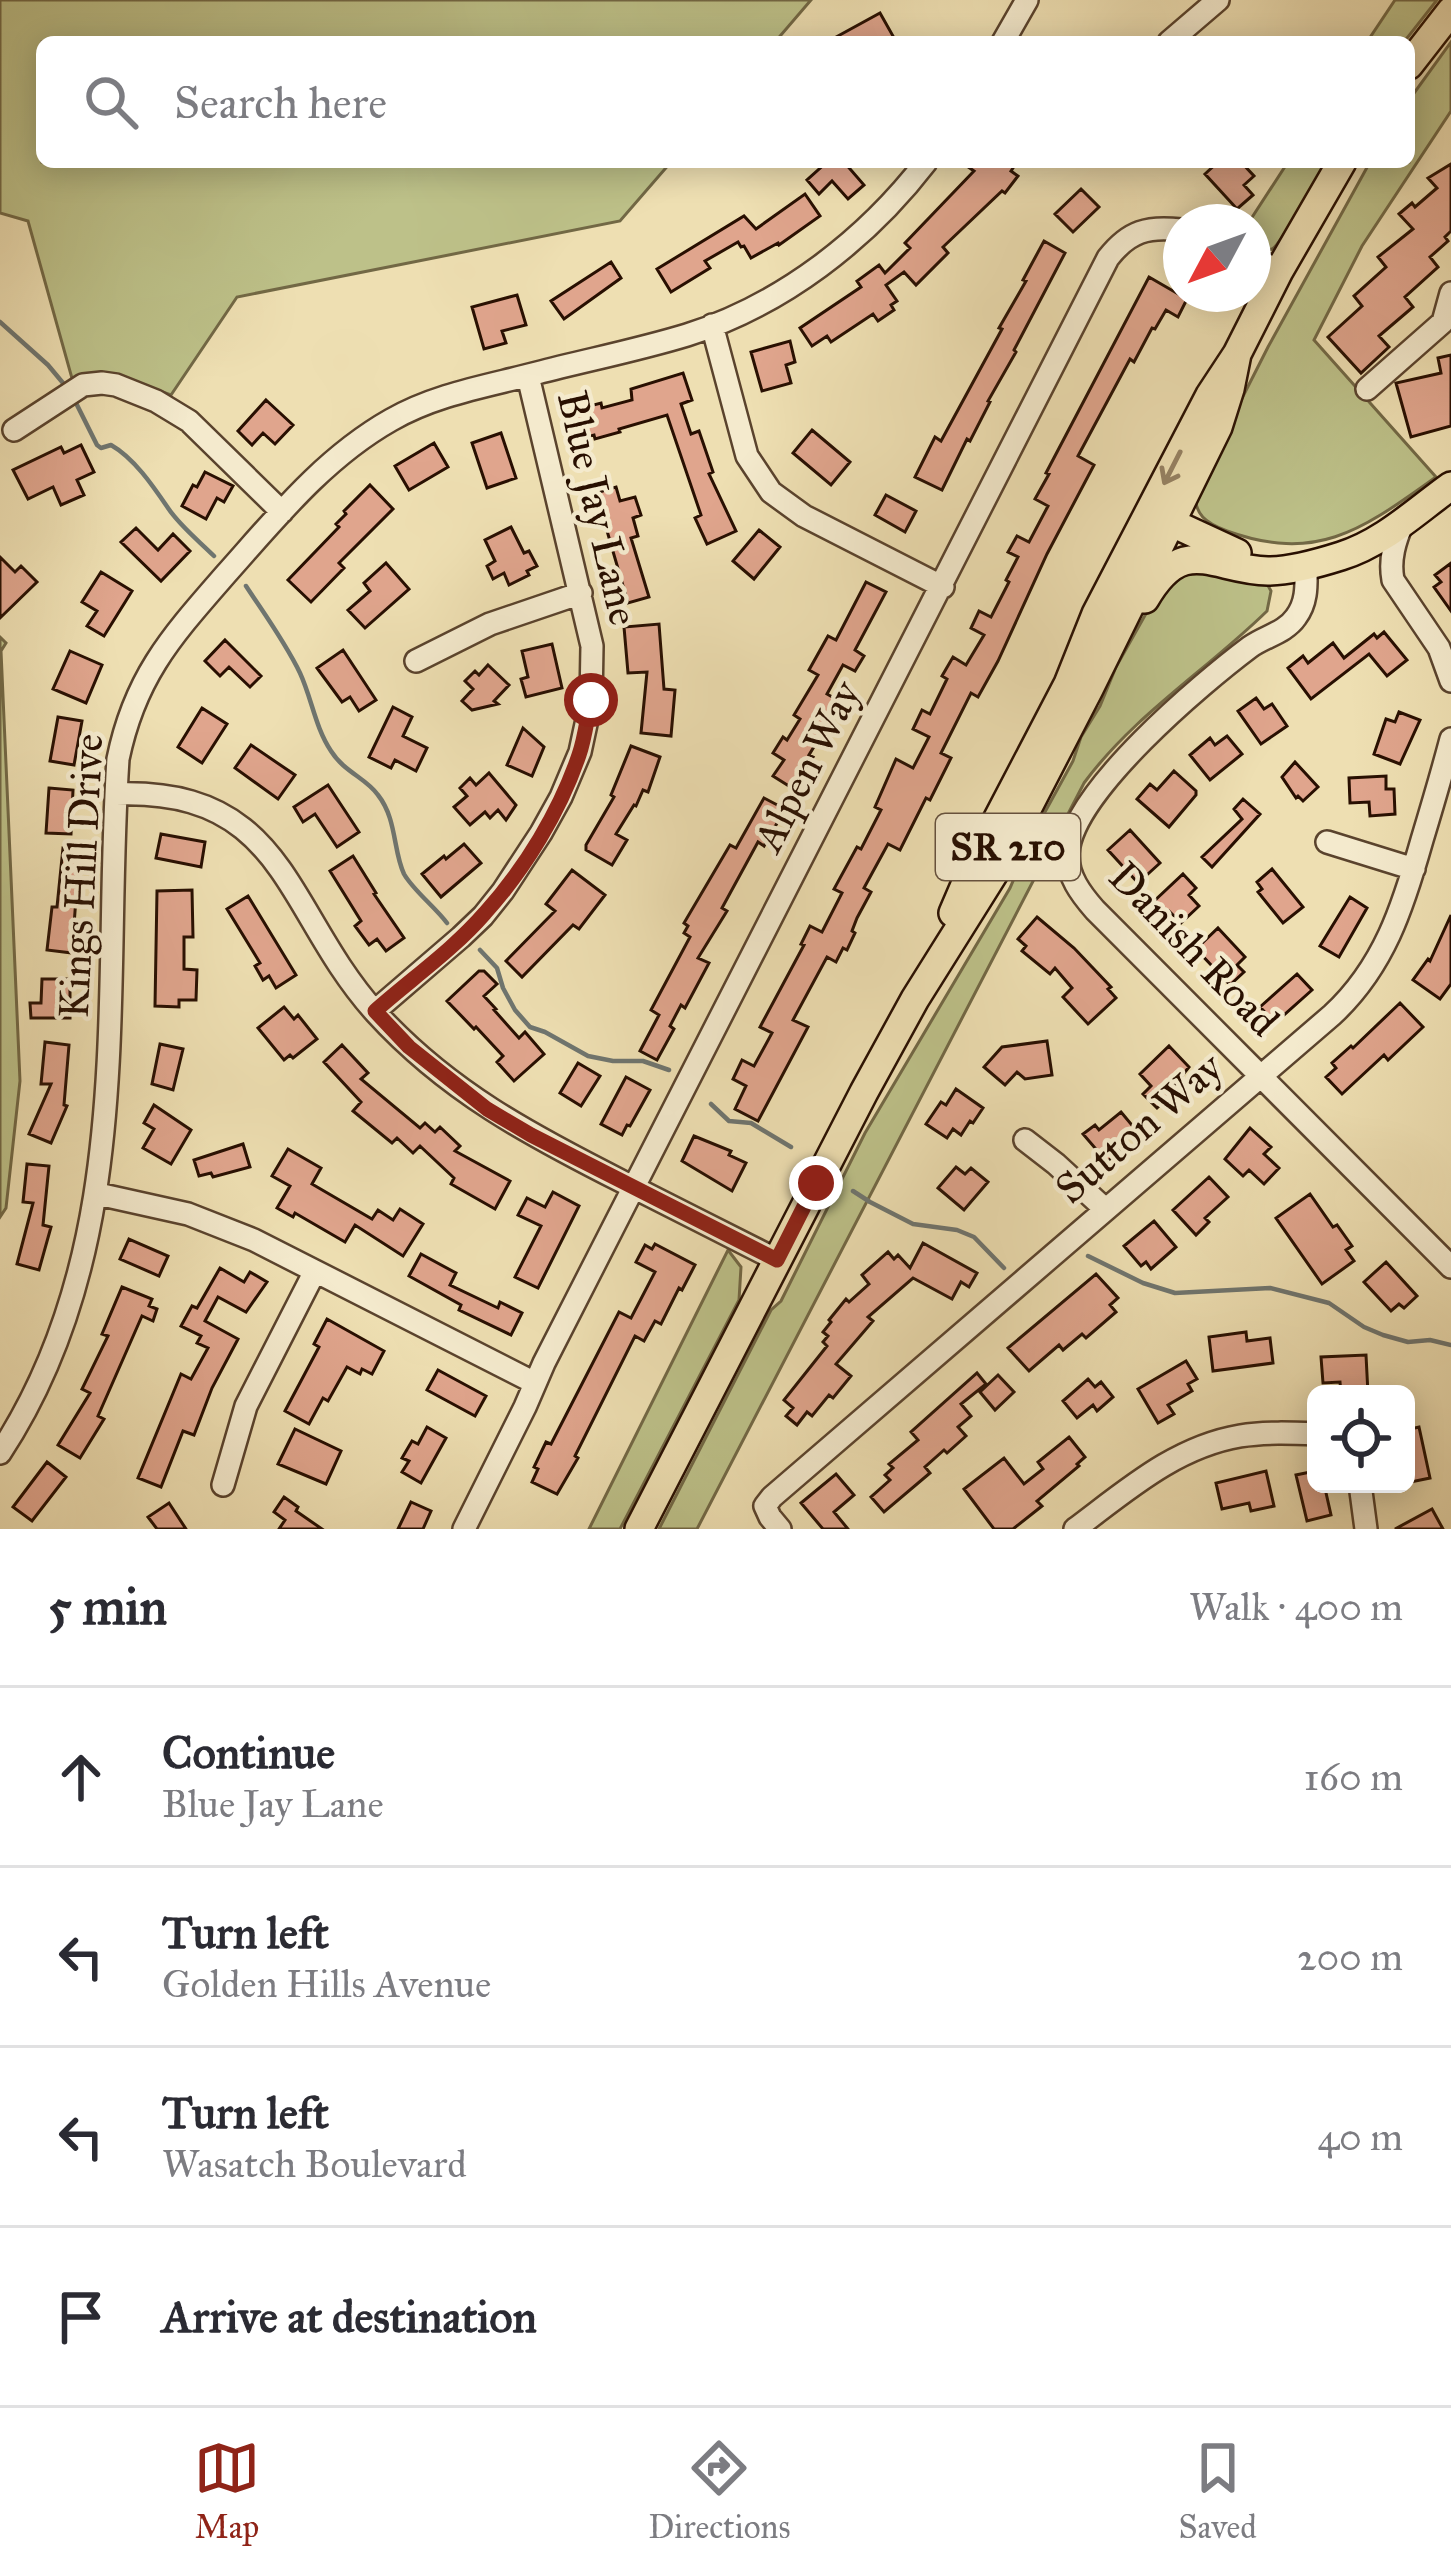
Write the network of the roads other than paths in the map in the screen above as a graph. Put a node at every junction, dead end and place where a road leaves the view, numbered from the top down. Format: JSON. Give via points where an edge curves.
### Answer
{"nodes":[{"id":1,"x":1027,"y":0,"type":"edge"},
{"id":2,"x":1218,"y":0,"type":"edge"},
{"id":3,"x":1451,"y":11,"type":"edge"},
{"id":4,"x":1006,"y":36,"type":"edge"},
{"id":5,"x":1176,"y":36,"type":"edge"},
{"id":6,"x":1415,"y":56,"type":"edge"},
{"id":7,"x":921,"y":168,"type":"edge"},
{"id":8,"x":1338,"y":168,"type":"edge"},
{"id":9,"x":1163,"y":230,"type":"edge"},
{"id":10,"x":1271,"y":258,"type":"edge"},
{"id":11,"x":1451,"y":293,"type":"edge"},
{"id":12,"x":1251,"y":312,"type":"edge"},
{"id":13,"x":1447,"y":322,"type":"edge"},
{"id":14,"x":712,"y":325,"type":"junction"},
{"id":15,"x":528,"y":376,"type":"junction"},
{"id":16,"x":1367,"y":389,"type":"dead end"},
{"id":17,"x":14,"y":430,"type":"dead end"},
{"id":18,"x":1451,"y":486,"type":"edge"},
{"id":19,"x":282,"y":512,"type":"junction"},
{"id":20,"x":1160,"y":516,"type":"junction"},
{"id":21,"x":1403,"y":522,"type":"junction"},
{"id":22,"x":1306,"y":564,"type":"junction"},
{"id":23,"x":943,"y":587,"type":"junction"},
{"id":24,"x":581,"y":593,"type":"junction"},
{"id":25,"x":416,"y":661,"type":"dead end"},
{"id":26,"x":1451,"y":681,"type":"edge"},
{"id":27,"x":1079,"y":687,"type":"junction"},
{"id":28,"x":1451,"y":739,"type":"edge"},
{"id":29,"x":116,"y":794,"type":"junction"},
{"id":30,"x":1327,"y":842,"type":"dead end"},
{"id":31,"x":1414,"y":869,"type":"junction"},
{"id":32,"x":375,"y":1011,"type":"junction"},
{"id":33,"x":1261,"y":1075,"type":"junction"},
{"id":34,"x":1025,"y":1140,"type":"dead end"},
{"id":35,"x":634,"y":1187,"type":"junction"},
{"id":36,"x":98,"y":1194,"type":"junction"},
{"id":37,"x":1105,"y":1209,"type":"junction"},
{"id":38,"x":777,"y":1260,"type":"junction"},
{"id":39,"x":1451,"y":1268,"type":"edge"},
{"id":40,"x":315,"y":1271,"type":"junction"},
{"id":41,"x":535,"y":1383,"type":"junction"},
{"id":42,"x":1307,"y":1434,"type":"edge"},
{"id":43,"x":0,"y":1453,"type":"edge"},
{"id":44,"x":223,"y":1485,"type":"dead end"},
{"id":45,"x":1361,"y":1493,"type":"edge"},
{"id":46,"x":464,"y":1529,"type":"edge"},
{"id":47,"x":639,"y":1529,"type":"edge"},
{"id":48,"x":780,"y":1529,"type":"edge"},
{"id":49,"x":1075,"y":1529,"type":"edge"},
{"id":50,"x":1366,"y":1529,"type":"edge"}],
"edges":[{"from":1,"to":4,"type":"street"},
{"from":2,"to":5,"type":"street"},
{"from":3,"to":6,"type":"main road"},
{"from":7,"to":14,"type":"street","name":"Kings Hill Drive","via":[[832,258]]},
{"from":8,"to":10,"type":"main road","number":"SR 210"},
{"from":9,"to":23,"type":"street","name":"Alpen Way","via":[[1130,236],[1108,259]]},
{"from":11,"to":13,"type":"street"},
{"from":12,"to":20,"type":"main road","number":"SR 210","via":[[1217,427]]},
{"from":13,"to":16,"type":"street"},
{"from":14,"to":15,"type":"street","name":"Kings Hill Drive"},
{"from":14,"to":23,"type":"street","via":[[747,456],[771,492]]},
{"from":15,"to":19,"type":"street","name":"Kings Hill Drive","via":[[435,399],[393,419],[353,444]]},
{"from":15,"to":24,"type":"street","name":"Blue Jay Lane"},
{"from":17,"to":19,"type":"street","via":[[83,386],[116,386],[174,411]]},
{"from":18,"to":21,"type":"main road"},
{"from":19,"to":29,"type":"street","name":"Kings Hill Drive","via":[[158,656],[125,724]]},
{"from":20,"to":22,"type":"main road","via":[[1238,553]]},
{"from":20,"to":27,"type":"main road","number":"SR 210","via":[[1096,614]]},
{"from":21,"to":22,"type":"main road","via":[[1349,554]]},
{"from":21,"to":26,"type":"street","via":[[1391,567]]},
{"from":22,"to":27,"type":"main road","via":[[1270,571],[1206,558],[1175,566]]},
{"from":22,"to":33,"type":"street","name":"Danish Road","via":[[1305,601],[1295,619],[1142,740],[1077,824],[1068,854],[1089,903]]},
{"from":23,"to":35,"type":"street","name":"Alpen Way"},
{"from":24,"to":25,"type":"street","via":[[490,624]]},
{"from":24,"to":32,"type":"street","name":"Blue Jay Lane","via":[[592,646],[591,700],[561,796],[483,916]]},
{"from":27,"to":38,"type":"main road","number":"SR 210","via":[[974,865],[915,999]]},
{"from":28,"to":31,"type":"street","name":"Sutton Way"},
{"from":29,"to":32,"type":"street","via":[[177,797],[238,823],[264,847]]},
{"from":29,"to":36,"type":"street","name":"Kings Hill Drive"},
{"from":30,"to":31,"type":"street"},
{"from":31,"to":33,"type":"street","name":"Sutton Way","via":[[1368,976]]},
{"from":32,"to":35,"type":"street","via":[[487,1109]]},
{"from":33,"to":37,"type":"street","name":"Sutton Way"},
{"from":33,"to":39,"type":"street","name":"Danish Road"},
{"from":34,"to":37,"type":"street"},
{"from":35,"to":38,"type":"street"},
{"from":35,"to":41,"type":"street","name":"Alpen Way"},
{"from":36,"to":40,"type":"street","via":[[188,1214]]},
{"from":36,"to":43,"type":"street","name":"Kings Hill Drive","via":[[54,1352]]},
{"from":37,"to":48,"type":"street","name":"Sutton Way","via":[[925,1352],[765,1506]]},
{"from":38,"to":47,"type":"main road","number":"SR 210"},
{"from":40,"to":41,"type":"street"},
{"from":40,"to":44,"type":"street","via":[[246,1406]]},
{"from":41,"to":46,"type":"street","name":"Alpen Way"},
{"from":42,"to":49,"type":"street","via":[[1242,1436],[1196,1448]]},
{"from":45,"to":50,"type":"street"}]}
